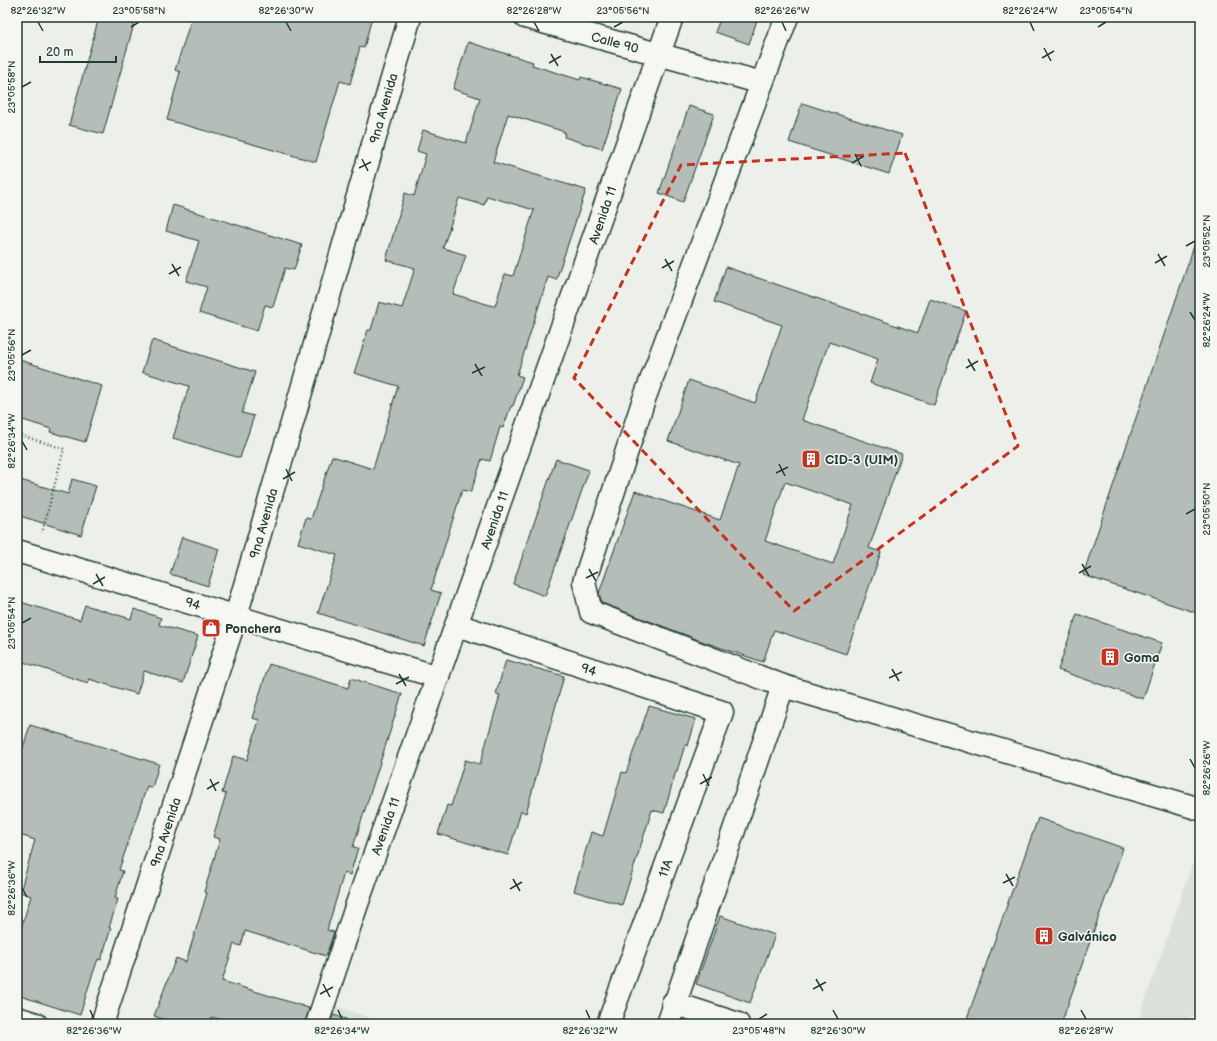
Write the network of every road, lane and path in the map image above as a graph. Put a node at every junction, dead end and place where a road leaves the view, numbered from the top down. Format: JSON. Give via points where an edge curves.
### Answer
{"nodes":[{"id":1,"x":410,"y":17,"type":"edge"},
{"id":2,"x":525,"y":17,"type":"edge"},
{"id":3,"x":672,"y":17,"type":"edge"},
{"id":4,"x":787,"y":17,"type":"edge"},
{"id":5,"x":659,"y":54,"type":"junction"},
{"id":6,"x":762,"y":83,"type":"junction"},
{"id":7,"x":17,"y":434,"type":"edge"},
{"id":8,"x":27,"y":554,"type":"edge"},
{"id":9,"x":236,"y":616,"type":"junction"},
{"id":10,"x":457,"y":626,"type":"junction"},
{"id":11,"x":438,"y":677,"type":"junction"},
{"id":12,"x":783,"y":686,"type":"junction"},
{"id":13,"x":722,"y":712,"type":"joint"},
{"id":14,"x":1200,"y":809,"type":"edge"},
{"id":15,"x":673,"y":1003,"type":"junction"},
{"id":16,"x":17,"y":1018,"type":"edge"},
{"id":17,"x":36,"y":1024,"type":"edge"},
{"id":18,"x":102,"y":1024,"type":"edge"},
{"id":19,"x":317,"y":1024,"type":"edge"},
{"id":20,"x":608,"y":1024,"type":"edge"},
{"id":21,"x":668,"y":1024,"type":"edge"},
{"id":22,"x":738,"y":1024,"type":"edge"}],
"edges":[{"from":1,"to":9,"type":"street","name":"9na Avenida"},
{"from":2,"to":5,"type":"street","name":"Calle 90"},
{"from":3,"to":5,"type":"street","name":"Avenida 11"},
{"from":4,"to":6,"type":"street"},
{"from":5,"to":6,"type":"street","name":"Calle 90"},
{"from":5,"to":10,"type":"street","name":"Avenida 11"},
{"from":6,"to":12,"type":"street","via":[[642,402],[584,582],[590,612]]},
{"from":7,"to":8,"type":"path","via":[[64,449]]},
{"from":8,"to":9,"type":"street","name":"94"},
{"from":9,"to":11,"type":"street","name":"94"},
{"from":9,"to":18,"type":"street","name":"9na Avenida"},
{"from":10,"to":11,"type":"street","name":"Avenida 11"},
{"from":10,"to":13,"type":"street","name":"94"},
{"from":11,"to":19,"type":"street","name":"Avenida 11"},
{"from":12,"to":14,"type":"street"},
{"from":12,"to":15,"type":"street"},
{"from":13,"to":20,"type":"street","name":"11A"},
{"from":15,"to":21,"type":"street"},
{"from":15,"to":22,"type":"street"},
{"from":16,"to":17,"type":"street"}]}
